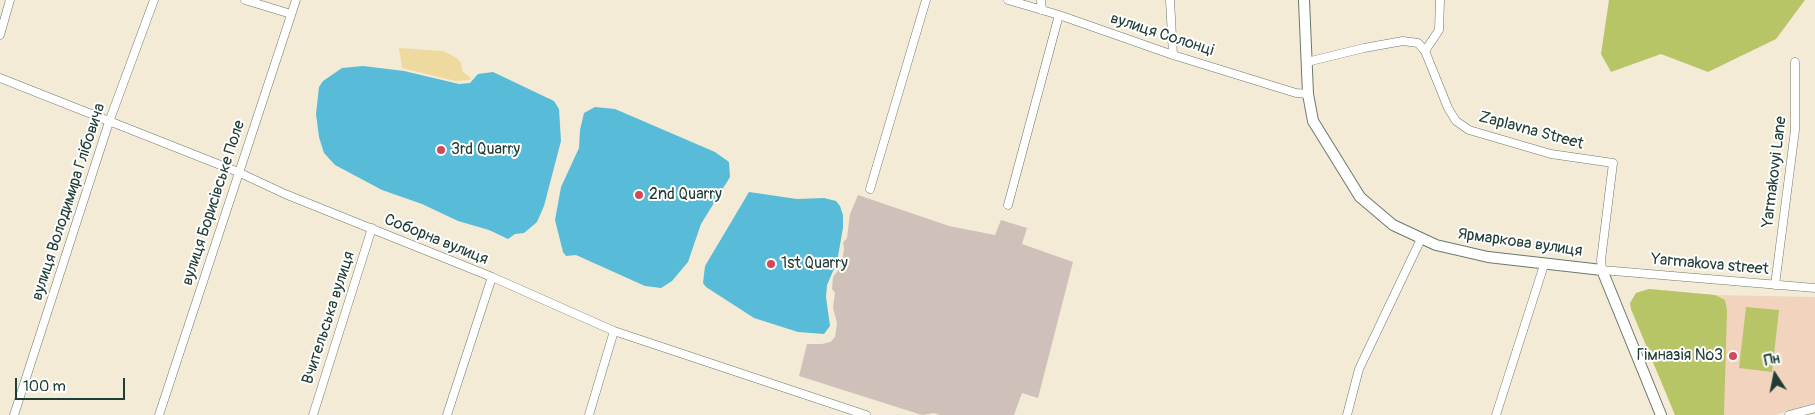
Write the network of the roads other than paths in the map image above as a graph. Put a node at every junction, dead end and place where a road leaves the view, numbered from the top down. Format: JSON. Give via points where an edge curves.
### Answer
{"nodes":[{"id":1,"x":10,"y":0,"type":"edge"},
{"id":2,"x":154,"y":0,"type":"edge"},
{"id":3,"x":245,"y":0,"type":"edge"},
{"id":4,"x":296,"y":0,"type":"edge"},
{"id":5,"x":926,"y":0,"type":"edge"},
{"id":6,"x":1008,"y":0,"type":"edge"},
{"id":7,"x":1041,"y":0,"type":"edge"},
{"id":8,"x":1170,"y":0,"type":"edge"},
{"id":9,"x":1304,"y":0,"type":"edge"},
{"id":10,"x":1440,"y":0,"type":"edge"},
{"id":11,"x":1042,"y":10,"type":"junction"},
{"id":12,"x":291,"y":14,"type":"junction"},
{"id":13,"x":1059,"y":15,"type":"junction"},
{"id":14,"x":0,"y":35,"type":"edge"},
{"id":15,"x":1425,"y":50,"type":"junction"},
{"id":16,"x":1173,"y":55,"type":"junction"},
{"id":17,"x":1307,"y":62,"type":"junction"},
{"id":18,"x":1795,"y":62,"type":"dead end"},
{"id":19,"x":0,"y":78,"type":"edge"},
{"id":20,"x":1308,"y":94,"type":"junction"},
{"id":21,"x":110,"y":122,"type":"junction"},
{"id":22,"x":238,"y":172,"type":"junction"},
{"id":23,"x":870,"y":189,"type":"dead end"},
{"id":24,"x":1008,"y":205,"type":"dead end"},
{"id":25,"x":372,"y":228,"type":"junction"},
{"id":26,"x":1421,"y":239,"type":"junction"},
{"id":27,"x":1544,"y":264,"type":"junction"},
{"id":28,"x":1602,"y":270,"type":"junction"},
{"id":29,"x":492,"y":277,"type":"junction"},
{"id":30,"x":1775,"y":285,"type":"junction"},
{"id":31,"x":1815,"y":288,"type":"edge"},
{"id":32,"x":614,"y":331,"type":"junction"},
{"id":33,"x":1815,"y":408,"type":"edge"},
{"id":34,"x":852,"y":413,"type":"edge"},
{"id":35,"x":14,"y":415,"type":"edge"},
{"id":36,"x":159,"y":415,"type":"edge"},
{"id":37,"x":313,"y":415,"type":"edge"},
{"id":38,"x":448,"y":415,"type":"edge"},
{"id":39,"x":591,"y":415,"type":"edge"},
{"id":40,"x":866,"y":415,"type":"edge"},
{"id":41,"x":1347,"y":415,"type":"edge"},
{"id":42,"x":1496,"y":415,"type":"edge"},
{"id":43,"x":1662,"y":415,"type":"edge"},
{"id":44,"x":1788,"y":415,"type":"edge"}],
"edges":[{"from":1,"to":14,"type":"street"},
{"from":2,"to":21,"type":"street","name":"вулиця Володимира Глібовича"},
{"from":3,"to":12,"type":"street"},
{"from":4,"to":12,"type":"street","name":"вулиця Борисівське Поле"},
{"from":5,"to":23,"type":"street"},
{"from":6,"to":11,"type":"street","name":"вулиця Солонці"},
{"from":7,"to":11,"type":"street"},
{"from":8,"to":16,"type":"street"},
{"from":9,"to":17,"type":"main road","name":"Ярмаркова вулиця"},
{"from":10,"to":15,"type":"street","via":[[1439,30]]},
{"from":11,"to":13,"type":"street","name":"вулиця Солонці"},
{"from":12,"to":22,"type":"street","name":"вулиця Борисівське Поле"},
{"from":13,"to":16,"type":"street","name":"вулиця Солонці"},
{"from":13,"to":24,"type":"street"},
{"from":15,"to":17,"type":"street","via":[[1408,40]]},
{"from":15,"to":28,"type":"street","name":"Zaplavna Street","via":[[1451,114],[1465,128],[1558,156],[1613,163]]},
{"from":16,"to":20,"type":"street","name":"вулиця Солонці"},
{"from":17,"to":20,"type":"main road","name":"Ярмаркова вулиця"},
{"from":18,"to":30,"type":"street","name":"Yarmakovyi Lane","via":[[1795,125]]},
{"from":19,"to":21,"type":"street","name":"Соборна вулиця"},
{"from":20,"to":26,"type":"main road","name":"Ярмаркова вулиця","via":[[1315,126],[1360,197],[1386,220]]},
{"from":21,"to":22,"type":"street","name":"Соборна вулиця"},
{"from":21,"to":35,"type":"street","name":"вулиця Володимира Глібовича"},
{"from":22,"to":25,"type":"street","name":"Соборна вулиця"},
{"from":22,"to":36,"type":"street","name":"вулиця Борисівське Поле"},
{"from":25,"to":29,"type":"street","name":"Соборна вулиця"},
{"from":25,"to":37,"type":"street","name":"Вчительська вулиця"},
{"from":26,"to":27,"type":"main road","name":"Ярмаркова вулиця","via":[[1472,254]]},
{"from":26,"to":41,"type":"street","via":[[1359,369]]},
{"from":27,"to":28,"type":"main road","name":"Ярмаркова вулиця"},
{"from":27,"to":42,"type":"street"},
{"from":28,"to":30,"type":"street","name":"Yarmakova street"},
{"from":28,"to":43,"type":"main road"},
{"from":29,"to":32,"type":"street","name":"Соборна вулиця"},
{"from":29,"to":38,"type":"street"},
{"from":30,"to":31,"type":"street","name":"Yarmakova street"},
{"from":32,"to":34,"type":"street","name":"Соборна вулиця"},
{"from":32,"to":39,"type":"street"},
{"from":33,"to":44,"type":"street"},
{"from":34,"to":40,"type":"street","name":"Соборна вулиця"}]}
